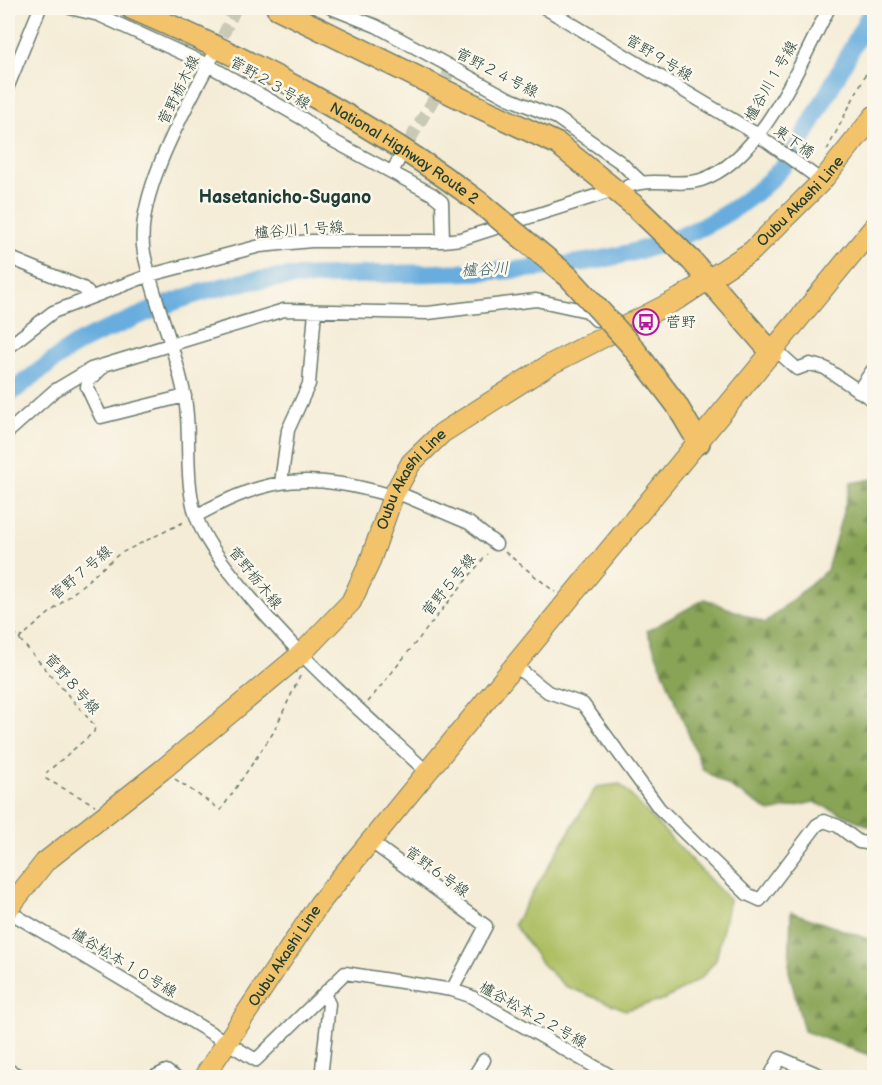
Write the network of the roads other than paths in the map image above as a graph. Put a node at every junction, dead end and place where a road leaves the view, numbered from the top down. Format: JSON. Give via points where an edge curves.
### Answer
{"nodes":[{"id":1,"x":40,"y":8,"type":"edge"},
{"id":2,"x":70,"y":8,"type":"edge"},
{"id":3,"x":131,"y":8,"type":"edge"},
{"id":4,"x":277,"y":8,"type":"edge"},
{"id":5,"x":331,"y":8,"type":"edge"},
{"id":6,"x":545,"y":8,"type":"edge"},
{"id":7,"x":829,"y":8,"type":"edge"},
{"id":8,"x":211,"y":60,"type":"junction"},
{"id":9,"x":8,"y":86,"type":"edge"},
{"id":10,"x":874,"y":116,"type":"edge"},
{"id":11,"x":758,"y":135,"type":"junction"},
{"id":12,"x":868,"y":136,"type":"edge"},
{"id":13,"x":817,"y":177,"type":"junction"},
{"id":14,"x":634,"y":184,"type":"joint"},
{"id":15,"x":608,"y":192,"type":"dead end"},
{"id":16,"x":872,"y":234,"type":"edge"},
{"id":17,"x":443,"y":241,"type":"junction"},
{"id":18,"x":8,"y":257,"type":"edge"},
{"id":19,"x":150,"y":276,"type":"junction"},
{"id":20,"x":708,"y":279,"type":"junction"},
{"id":21,"x":92,"y":297,"type":"junction"},
{"id":22,"x":315,"y":311,"type":"junction"},
{"id":23,"x":610,"y":333,"type":"junction"},
{"id":24,"x":172,"y":344,"type":"junction"},
{"id":25,"x":8,"y":346,"type":"edge"},
{"id":26,"x":773,"y":351,"type":"junction"},
{"id":27,"x":105,"y":365,"type":"junction"},
{"id":28,"x":874,"y":368,"type":"edge"},
{"id":29,"x":858,"y":391,"type":"junction"},
{"id":30,"x":185,"y":396,"type":"junction"},
{"id":31,"x":874,"y":401,"type":"edge"},
{"id":32,"x":8,"y":432,"type":"edge"},
{"id":33,"x":699,"y":443,"type":"junction"},
{"id":34,"x":281,"y":483,"type":"junction"},
{"id":35,"x":394,"y":494,"type":"junction"},
{"id":36,"x":196,"y":516,"type":"junction"},
{"id":37,"x":496,"y":544,"type":"road end"},
{"id":38,"x":304,"y":658,"type":"junction"},
{"id":39,"x":514,"y":665,"type":"junction"},
{"id":40,"x":426,"y":771,"type":"junction"},
{"id":41,"x":370,"y":841,"type":"junction"},
{"id":42,"x":874,"y":844,"type":"edge"},
{"id":43,"x":8,"y":910,"type":"edge"},
{"id":44,"x":452,"y":990,"type":"junction"},
{"id":45,"x":324,"y":994,"type":"junction"},
{"id":46,"x":226,"y":1041,"type":"junction"},
{"id":47,"x":484,"y":1060,"type":"dead end"},
{"id":48,"x":8,"y":1071,"type":"edge"},
{"id":49,"x":597,"y":1073,"type":"edge"},
{"id":50,"x":822,"y":1076,"type":"dead end"},
{"id":51,"x":24,"y":1077,"type":"edge"},
{"id":52,"x":152,"y":1077,"type":"edge"},
{"id":53,"x":176,"y":1077,"type":"edge"},
{"id":54,"x":203,"y":1077,"type":"edge"},
{"id":55,"x":321,"y":1077,"type":"edge"},
{"id":56,"x":472,"y":1077,"type":"edge"},
{"id":57,"x":614,"y":1077,"type":"edge"},
{"id":58,"x":769,"y":1077,"type":"edge"}],
"edges":[{"from":1,"to":9,"type":"street"},
{"from":2,"to":8,"type":"street","name":"菅野２３号線","via":[[99,15]]},
{"from":3,"to":33,"type":"highway","name":"National Highway Route 2","bridge":true,"via":[[290,82],[425,162],[479,202],[568,277],[631,345],[676,404]]},
{"from":4,"to":20,"type":"highway","via":[[558,144],[636,207]]},
{"from":5,"to":14,"type":"street","name":"菅野２４号線","via":[[376,26],[451,71],[557,118],[620,162]]},
{"from":6,"to":11,"type":"street","name":"菅野９号線"},
{"from":7,"to":11,"type":"street","name":"櫨谷川１号線"},
{"from":8,"to":17,"type":"street","name":"菅野２３号線","via":[[326,137],[395,166],[432,194],[442,202]]},
{"from":8,"to":19,"type":"street","name":"菅野栃木線","via":[[153,180],[145,205],[143,243]]},
{"from":10,"to":12,"type":"main road","name":"Oubu Akashi Line"},
{"from":11,"to":13,"type":"street","name":"東下橋"},
{"from":11,"to":14,"type":"street","name":"櫨谷川１号線","via":[[734,161],[700,180]]},
{"from":12,"to":13,"type":"main road","name":"Oubu Akashi Line"},
{"from":13,"to":20,"type":"main road","name":"Oubu Akashi Line","via":[[752,250]]},
{"from":15,"to":17,"type":"street","name":"櫨谷川１号線","via":[[461,239]]},
{"from":16,"to":26,"type":"main road","name":"Oubu Akashi Line"},
{"from":17,"to":19,"type":"street","name":"櫨谷川１号線","via":[[311,241],[260,246]]},
{"from":18,"to":21,"type":"street","via":[[83,288]]},
{"from":19,"to":21,"type":"street","name":"櫨谷川１号線"},
{"from":19,"to":24,"type":"street","name":"菅野栃木線"},
{"from":20,"to":23,"type":"main road","name":"Oubu Akashi Line"},
{"from":20,"to":26,"type":"highway"},
{"from":21,"to":25,"type":"street","name":"櫨谷川１号線","via":[[52,312]]},
{"from":22,"to":23,"type":"street","via":[[428,313],[536,300],[587,311]]},
{"from":22,"to":24,"type":"street","via":[[284,310]]},
{"from":22,"to":34,"type":"street","via":[[309,384],[288,430]]},
{"from":23,"to":35,"type":"main road","name":"Oubu Akashi Line","via":[[549,365],[442,433],[411,463]]},
{"from":24,"to":27,"type":"street"},
{"from":24,"to":30,"type":"street","name":"菅野栃木線"},
{"from":26,"to":29,"type":"street","via":[[797,369],[817,364]]},
{"from":26,"to":33,"type":"main road","name":"Oubu Akashi Line"},
{"from":27,"to":30,"type":"street","via":[[87,387],[101,417]]},
{"from":27,"to":32,"type":"street","via":[[54,391]]},
{"from":28,"to":29,"type":"street"},
{"from":29,"to":31,"type":"street"},
{"from":30,"to":36,"type":"street","name":"菅野栃木線","via":[[189,485]]},
{"from":33,"to":39,"type":"main road","name":"Oubu Akashi Line"},
{"from":34,"to":35,"type":"street","via":[[310,480]]},
{"from":34,"to":36,"type":"street","via":[[234,495]]},
{"from":35,"to":37,"type":"street","via":[[469,523]]},
{"from":35,"to":38,"type":"main road","name":"Oubu Akashi Line","via":[[351,602]]},
{"from":36,"to":38,"type":"street","name":"菅野栃木線","via":[[216,554],[256,606]]},
{"from":38,"to":40,"type":"street","name":"菅野栃木線"},
{"from":38,"to":43,"type":"main road","name":"Oubu Akashi Line","via":[[45,862]]},
{"from":39,"to":40,"type":"main road","name":"Oubu Akashi Line"},
{"from":39,"to":42,"type":"street","via":[[548,692],[583,704],[659,808],[747,894],[760,900],[824,821],[859,842]]},
{"from":40,"to":41,"type":"main road","name":"Oubu Akashi Line"},
{"from":41,"to":44,"type":"street","name":"菅野６号線","via":[[486,926]]},
{"from":41,"to":46,"type":"main road","name":"Oubu Akashi Line","via":[[320,904]]},
{"from":43,"to":46,"type":"street","name":"櫨谷松本１０号線"},
{"from":44,"to":45,"type":"street","name":"櫨谷松本２２号線","via":[[345,973]]},
{"from":44,"to":49,"type":"street","name":"櫨谷松本２２号線","via":[[470,996]]},
{"from":45,"to":46,"type":"street","name":"櫨谷松本１０号線","via":[[256,1060]]},
{"from":45,"to":55,"type":"street","via":[[329,1004]]},
{"from":46,"to":54,"type":"main road","name":"Oubu Akashi Line"},
{"from":47,"to":56,"type":"street"},
{"from":48,"to":51,"type":"street"},
{"from":49,"to":57,"type":"street","name":"櫨谷松本２２号線"},
{"from":50,"to":58,"type":"street","via":[[780,1058]]},
{"from":52,"to":53,"type":"street","via":[[166,1071]]}]}
